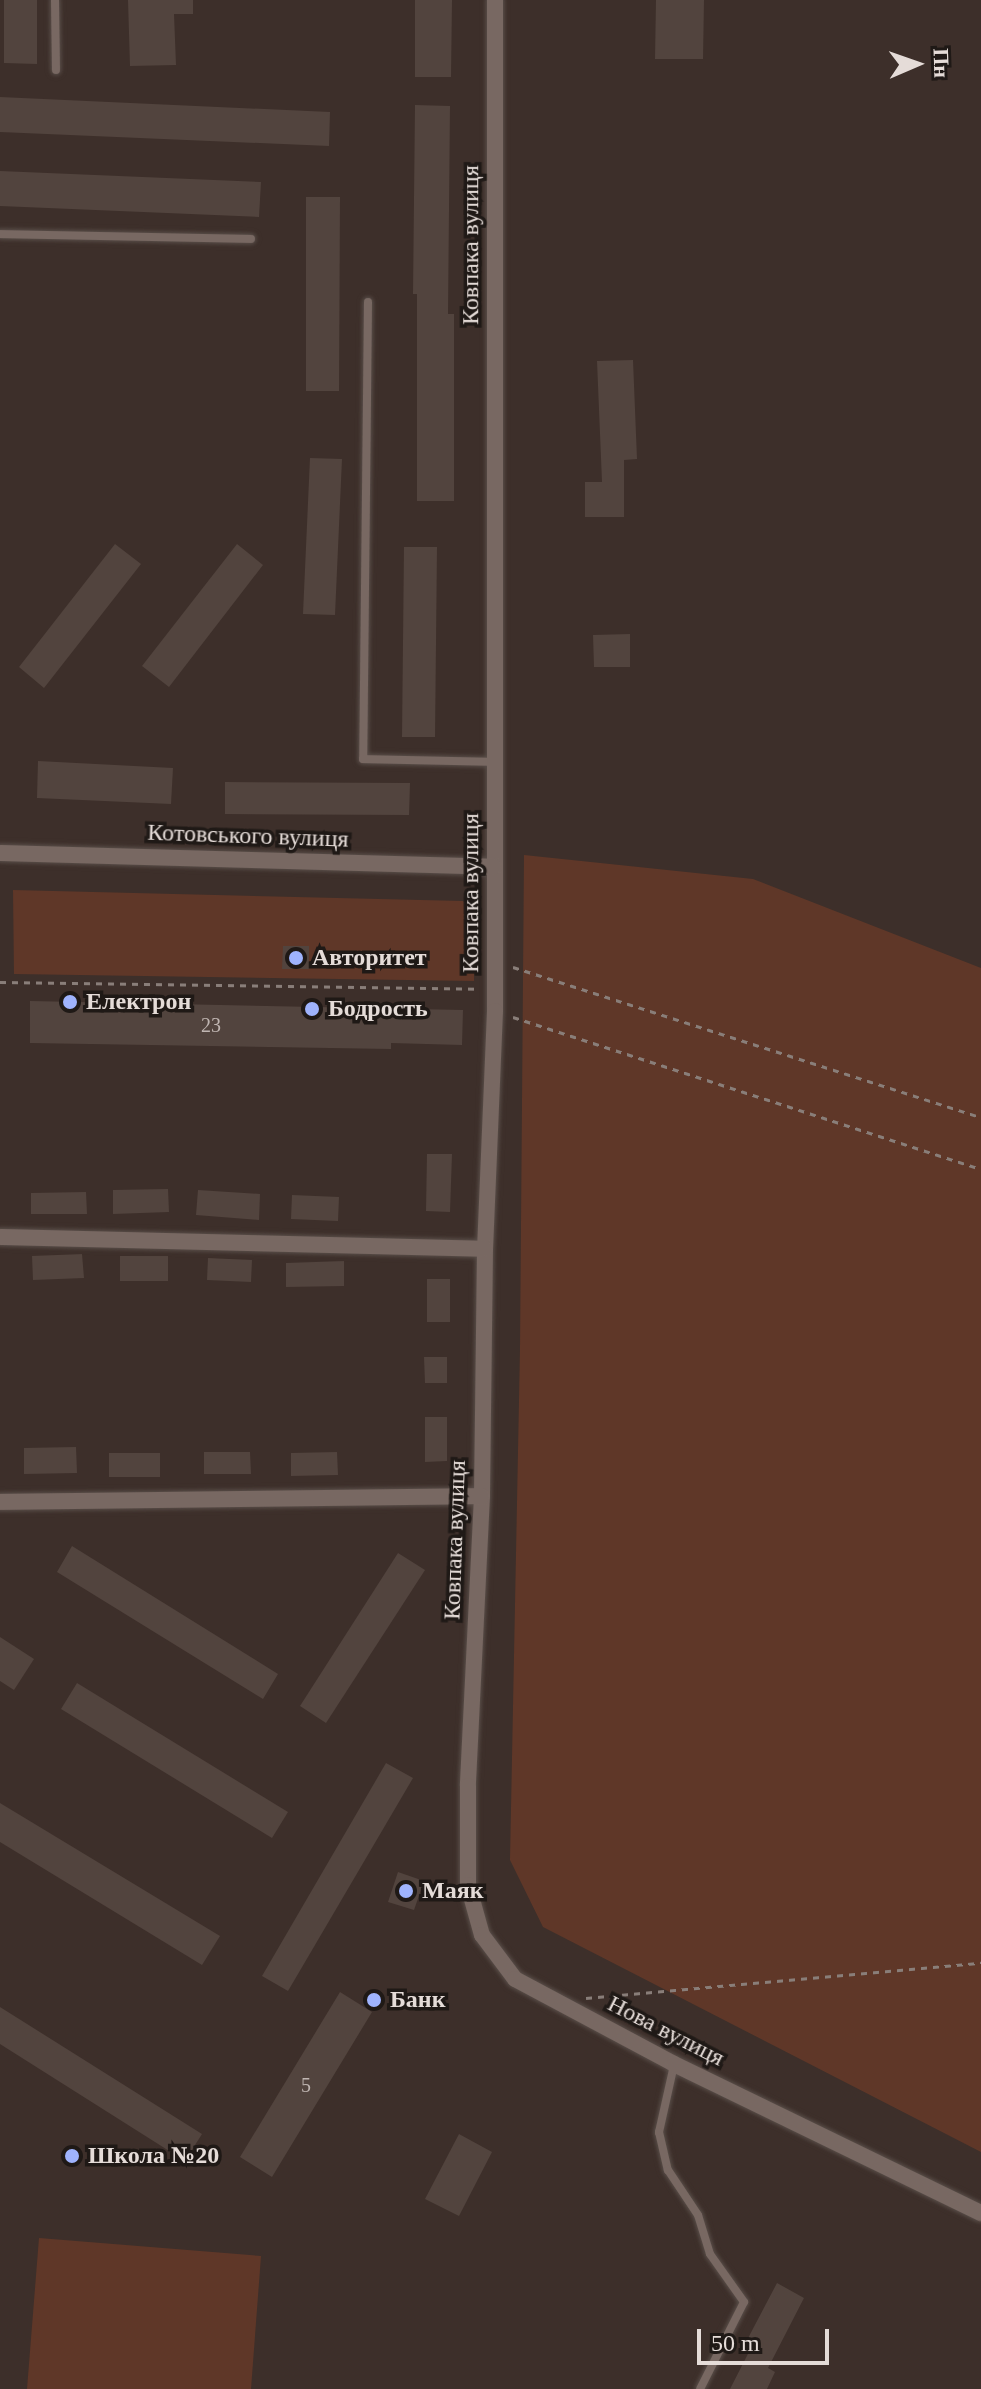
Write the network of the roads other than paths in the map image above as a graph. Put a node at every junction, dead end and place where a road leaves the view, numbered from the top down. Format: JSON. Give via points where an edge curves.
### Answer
{"nodes":[{"id":1,"x":55,"y":0,"type":"edge"},
{"id":2,"x":495,"y":0,"type":"edge"},
{"id":3,"x":56,"y":70,"type":"dead end"},
{"id":4,"x":0,"y":234,"type":"edge"},
{"id":5,"x":251,"y":239,"type":"dead end"},
{"id":6,"x":368,"y":302,"type":"dead end"},
{"id":7,"x":496,"y":762,"type":"junction"},
{"id":8,"x":0,"y":853,"type":"edge"},
{"id":9,"x":494,"y":867,"type":"junction"},
{"id":10,"x":0,"y":1237,"type":"edge"},
{"id":11,"x":485,"y":1249,"type":"junction"},
{"id":12,"x":482,"y":1496,"type":"junction"},
{"id":13,"x":0,"y":1502,"type":"edge"},
{"id":14,"x":468,"y":1786,"type":"joint"},
{"id":15,"x":674,"y":2064,"type":"junction"},
{"id":16,"x":981,"y":2213,"type":"edge"},
{"id":17,"x":700,"y":2389,"type":"edge"}],
"edges":[{"from":1,"to":3,"type":"lane"},
{"from":2,"to":7,"type":"street","name":"Ковпака вулиця"},
{"from":4,"to":5,"type":"lane"},
{"from":6,"to":7,"type":"lane","via":[[363,759]]},
{"from":7,"to":9,"type":"street","name":"Ковпака вулиця"},
{"from":8,"to":9,"type":"street","name":"Котовського вулиця"},
{"from":9,"to":11,"type":"street","name":"Ковпака вулиця","via":[[495,1011]]},
{"from":10,"to":11,"type":"street"},
{"from":11,"to":12,"type":"street","name":"Ковпака вулиця"},
{"from":12,"to":13,"type":"street"},
{"from":12,"to":14,"type":"street","name":"Ковпака вулиця"},
{"from":14,"to":15,"type":"street","name":"Нова вулиця","via":[[468,1885],[482,1935],[515,1979]]},
{"from":15,"to":16,"type":"street","name":"Нова вулиця"},
{"from":15,"to":17,"type":"lane","via":[[659,2132],[668,2170],[698,2215],[710,2254],[744,2302]]}]}
